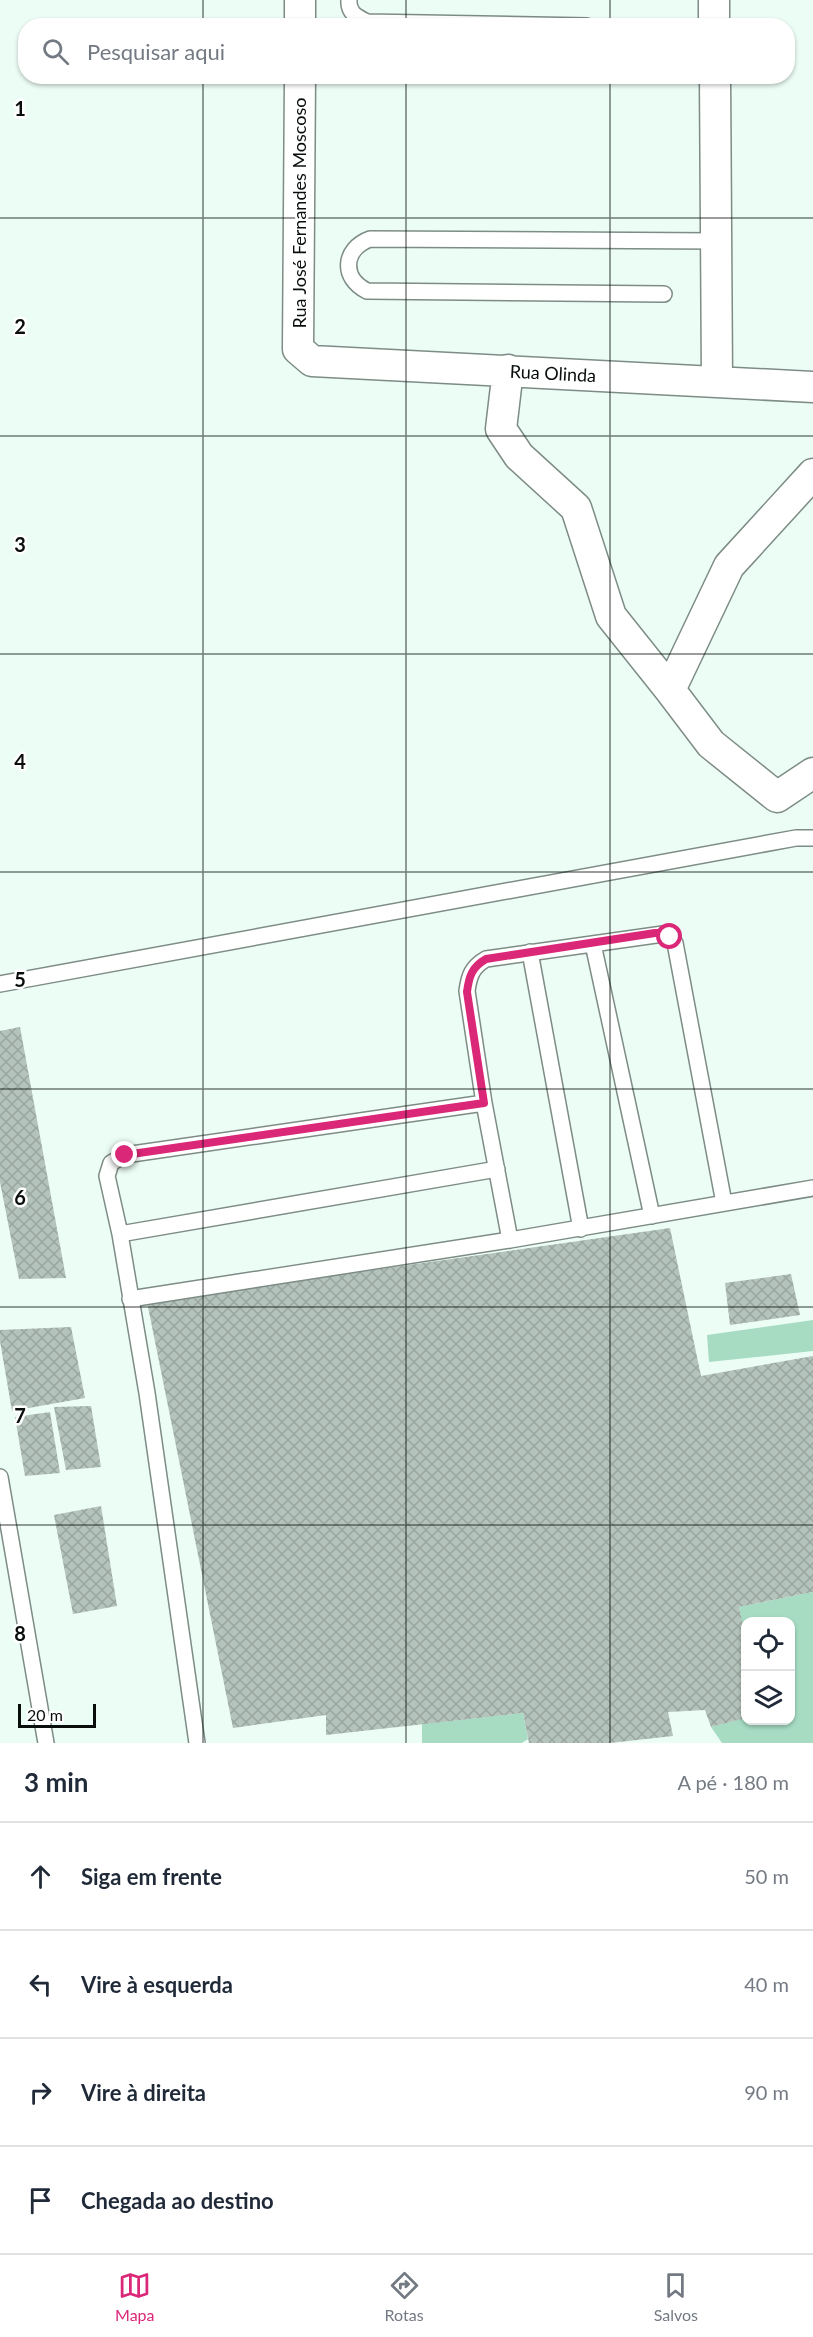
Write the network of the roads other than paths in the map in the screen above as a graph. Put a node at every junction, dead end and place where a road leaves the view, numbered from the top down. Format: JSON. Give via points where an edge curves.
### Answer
{"nodes":[{"id":1,"x":300,"y":0,"type":"edge"},
{"id":2,"x":349,"y":0,"type":"edge"},
{"id":3,"x":714,"y":0,"type":"edge"},
{"id":4,"x":300,"y":18,"type":"edge"},
{"id":5,"x":359,"y":18,"type":"edge"},
{"id":6,"x":714,"y":18,"type":"edge"},
{"id":7,"x":300,"y":84,"type":"edge"},
{"id":8,"x":715,"y":84,"type":"edge"},
{"id":9,"x":716,"y":241,"type":"junction"},
{"id":10,"x":664,"y":294,"type":"dead end"},
{"id":11,"x":298,"y":349,"type":"joint"},
{"id":12,"x":508,"y":370,"type":"junction"},
{"id":13,"x":717,"y":380,"type":"junction"},
{"id":14,"x":813,"y":387,"type":"edge"},
{"id":15,"x":813,"y":474,"type":"edge"},
{"id":16,"x":670,"y":690,"type":"junction"},
{"id":17,"x":813,"y":773,"type":"edge"},
{"id":18,"x":813,"y":838,"type":"edge"},
{"id":19,"x":593,"y":944,"type":"junction"},
{"id":20,"x":530,"y":952,"type":"junction"},
{"id":21,"x":0,"y":984,"type":"edge"},
{"id":22,"x":484,"y":1103,"type":"junction"},
{"id":23,"x":497,"y":1169,"type":"junction"},
{"id":24,"x":813,"y":1188,"type":"edge"},
{"id":25,"x":724,"y":1203,"type":"junction"},
{"id":26,"x":652,"y":1216,"type":"junction"},
{"id":27,"x":581,"y":1229,"type":"junction"},
{"id":28,"x":120,"y":1234,"type":"junction"},
{"id":29,"x":510,"y":1240,"type":"junction"},
{"id":30,"x":129,"y":1299,"type":"junction"},
{"id":31,"x":0,"y":1478,"type":"edge"},
{"id":32,"x":46,"y":1743,"type":"edge"},
{"id":33,"x":197,"y":1743,"type":"edge"}],
"edges":[{"from":1,"to":4,"type":"street"},
{"from":2,"to":5,"type":"lane"},
{"from":3,"to":6,"type":"street"},
{"from":7,"to":11,"type":"street","name":"Rua José Fernandes Moscoso"},
{"from":8,"to":9,"type":"street"},
{"from":9,"to":10,"type":"lane","via":[[370,239],[358,243],[350,257],[349,274],[355,285],[367,291]]},
{"from":9,"to":13,"type":"street"},
{"from":11,"to":12,"type":"street","name":"Rua Olinda","via":[[312,361]]},
{"from":12,"to":13,"type":"street","name":"Rua Olinda"},
{"from":12,"to":16,"type":"street","via":[[501,429],[519,456],[576,508],[611,616]]},
{"from":13,"to":14,"type":"street","name":"Rua Olinda"},
{"from":15,"to":16,"type":"street","via":[[729,566]]},
{"from":16,"to":17,"type":"street","via":[[711,744],[777,797]]},
{"from":18,"to":21,"type":"lane","via":[[796,838]]},
{"from":19,"to":20,"type":"lane"},
{"from":19,"to":25,"type":"lane","via":[[655,933],[663,933],[675,943]]},
{"from":19,"to":26,"type":"lane"},
{"from":20,"to":22,"type":"lane","via":[[486,959],[469,976],[467,992]]},
{"from":20,"to":27,"type":"lane"},
{"from":22,"to":23,"type":"lane"},
{"from":22,"to":28,"type":"lane","via":[[125,1155],[111,1163],[107,1176]]},
{"from":23,"to":28,"type":"lane"},
{"from":23,"to":29,"type":"lane"},
{"from":24,"to":25,"type":"lane"},
{"from":25,"to":26,"type":"lane"},
{"from":26,"to":27,"type":"lane"},
{"from":27,"to":29,"type":"lane"},
{"from":28,"to":30,"type":"lane"},
{"from":29,"to":30,"type":"lane"},
{"from":30,"to":33,"type":"lane","via":[[147,1393]]},
{"from":31,"to":32,"type":"lane"}]}
